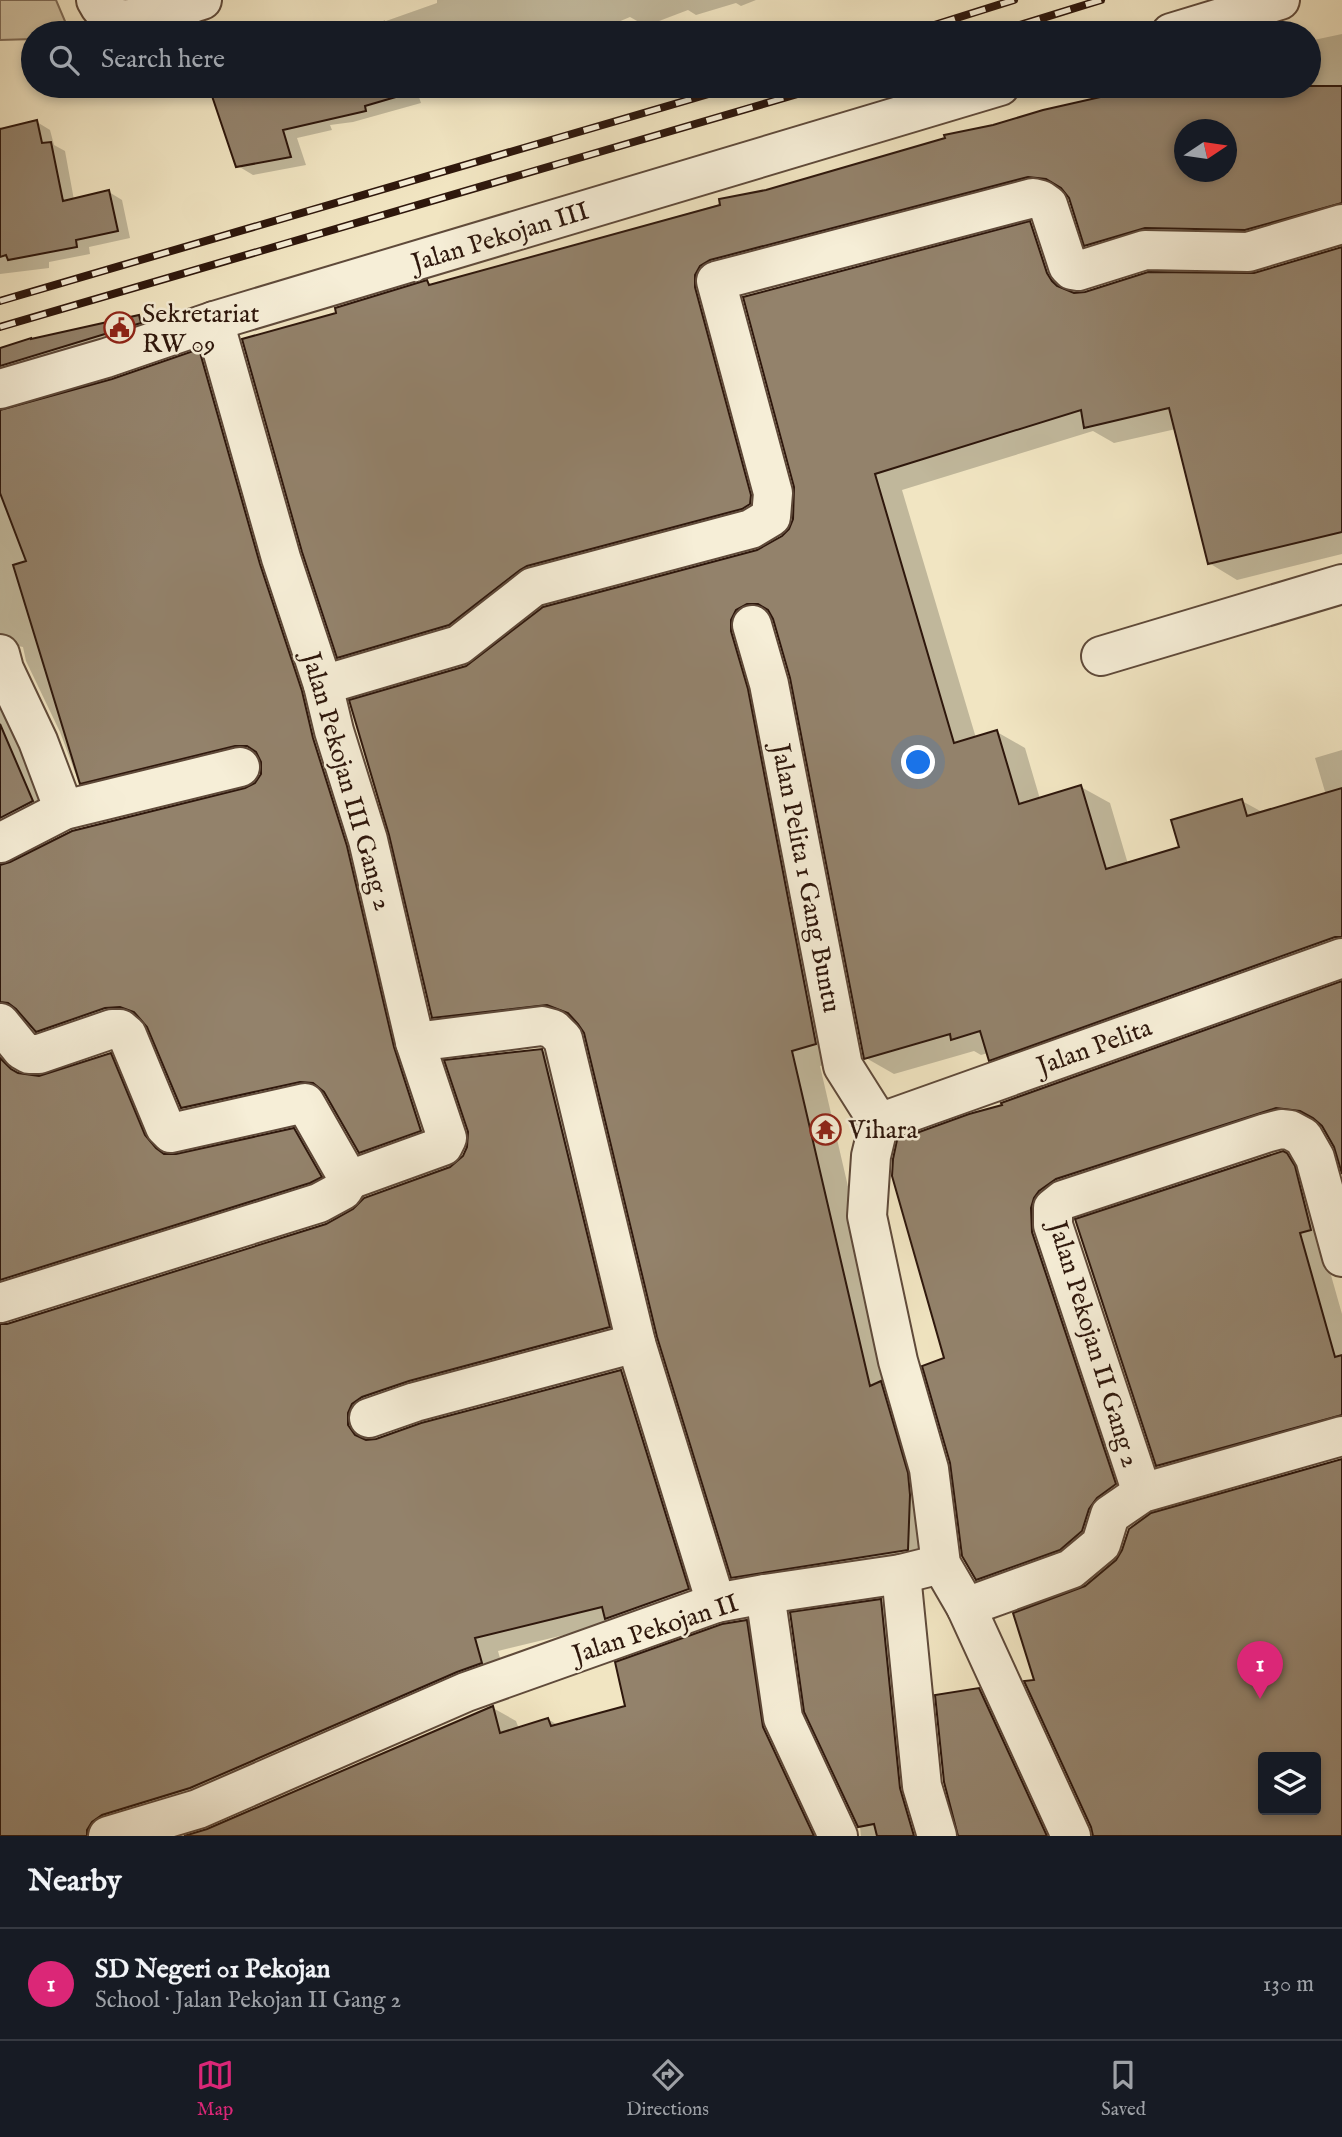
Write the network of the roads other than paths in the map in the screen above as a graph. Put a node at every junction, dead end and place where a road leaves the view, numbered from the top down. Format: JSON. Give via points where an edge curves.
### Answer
{"nodes":[{"id":1,"x":96,"y":0,"type":"edge"},
{"id":2,"x":202,"y":0,"type":"edge"},
{"id":3,"x":1280,"y":0,"type":"edge"},
{"id":4,"x":1211,"y":21,"type":"edge"},
{"id":5,"x":960,"y":98,"type":"edge"},
{"id":6,"x":1342,"y":224,"type":"edge"},
{"id":7,"x":214,"y":321,"type":"junction"},
{"id":8,"x":0,"y":389,"type":"edge"},
{"id":9,"x":1342,"y":584,"type":"edge"},
{"id":10,"x":752,"y":625,"type":"dead end"},
{"id":11,"x":0,"y":654,"type":"edge"},
{"id":12,"x":1101,"y":656,"type":"dead end"},
{"id":13,"x":323,"y":685,"type":"junction"},
{"id":14,"x":240,"y":767,"type":"dead end"},
{"id":15,"x":64,"y":810,"type":"junction"},
{"id":16,"x":0,"y":843,"type":"edge"},
{"id":17,"x":1342,"y":958,"type":"edge"},
{"id":18,"x":0,"y":1023,"type":"edge"},
{"id":19,"x":415,"y":1042,"type":"junction"},
{"id":20,"x":875,"y":1139,"type":"junction"},
{"id":21,"x":349,"y":1180,"type":"junction"},
{"id":22,"x":1342,"y":1257,"type":"edge"},
{"id":23,"x":0,"y":1303,"type":"edge"},
{"id":24,"x":636,"y":1343,"type":"junction"},
{"id":25,"x":369,"y":1418,"type":"dead end"},
{"id":26,"x":1342,"y":1436,"type":"edge"},
{"id":27,"x":1142,"y":1493,"type":"junction"},
{"id":28,"x":941,"y":1564,"type":"junction"},
{"id":29,"x":901,"y":1574,"type":"junction"},
{"id":30,"x":765,"y":1594,"type":"junction"},
{"id":31,"x":716,"y":1604,"type":"junction"},
{"id":32,"x":966,"y":1607,"type":"junction"},
{"id":33,"x":202,"y":1822,"type":"edge"},
{"id":34,"x":108,"y":1836,"type":"edge"},
{"id":35,"x":838,"y":1836,"type":"edge"},
{"id":36,"x":937,"y":1836,"type":"edge"},
{"id":37,"x":1071,"y":1836,"type":"edge"}],
"edges":[{"from":1,"to":2,"type":"street","via":[[111,17],[125,19]]},
{"from":3,"to":4,"type":"street"},
{"from":5,"to":7,"type":"street","name":"Jalan Pekojan III"},
{"from":6,"to":13,"type":"street","via":[[1248,252],[1145,250],[1078,271],[1068,266],[1048,205],[1033,198],[716,281],[774,493],[771,517],[751,529],[533,587],[459,645]]},
{"from":7,"to":8,"type":"street","name":"Jalan Pekojan III"},
{"from":7,"to":13,"type":"street","name":"Jalan Pekojan III Gang 2","via":[[281,558]]},
{"from":9,"to":12,"type":"street"},
{"from":10,"to":20,"type":"street","name":"Jalan Pelita 1 Gang Buntu","via":[[769,684],[843,1066]]},
{"from":11,"to":15,"type":"street"},
{"from":13,"to":19,"type":"street","name":"Jalan Pekojan III Gang 2","via":[[373,860]]},
{"from":14,"to":15,"type":"street"},
{"from":15,"to":16,"type":"street"},
{"from":17,"to":20,"type":"street","name":"Jalan Pelita"},
{"from":18,"to":21,"type":"street","via":[[29,1055],[120,1029],[127,1035],[171,1133],[305,1103]]},
{"from":19,"to":21,"type":"street","name":"Jalan Pekojan III Gang 2","via":[[446,1143]]},
{"from":19,"to":24,"type":"street","via":[[542,1026],[563,1039]]},
{"from":20,"to":28,"type":"street","via":[[867,1216],[898,1362],[929,1469]]},
{"from":21,"to":23,"type":"street","via":[[342,1190],[319,1203]]},
{"from":22,"to":27,"type":"street","name":"Jalan Pekojan II Gang 2","via":[[1315,1158],[1303,1138],[1290,1130],[1266,1133],[1063,1200],[1053,1208],[1053,1225]]},
{"from":24,"to":25,"type":"street"},
{"from":24,"to":31,"type":"street"},
{"from":26,"to":27,"type":"street","name":"Jalan Pekojan II Gang 2"},
{"from":27,"to":32,"type":"street","name":"Jalan Pekojan II Gang 2","via":[[1110,1515],[1101,1544],[1071,1569]]},
{"from":28,"to":29,"type":"street","name":"Jalan Pekojan II"},
{"from":28,"to":32,"type":"street"},
{"from":29,"to":30,"type":"street","name":"Jalan Pekojan II"},
{"from":29,"to":36,"type":"street","via":[[922,1786]]},
{"from":30,"to":31,"type":"street","name":"Jalan Pekojan II"},
{"from":30,"to":35,"type":"street","via":[[783,1718]]},
{"from":31,"to":33,"type":"street","name":"Jalan Pekojan II","via":[[466,1692]]},
{"from":32,"to":37,"type":"street"},
{"from":33,"to":34,"type":"street","name":"Jalan Pekojan II"}]}
